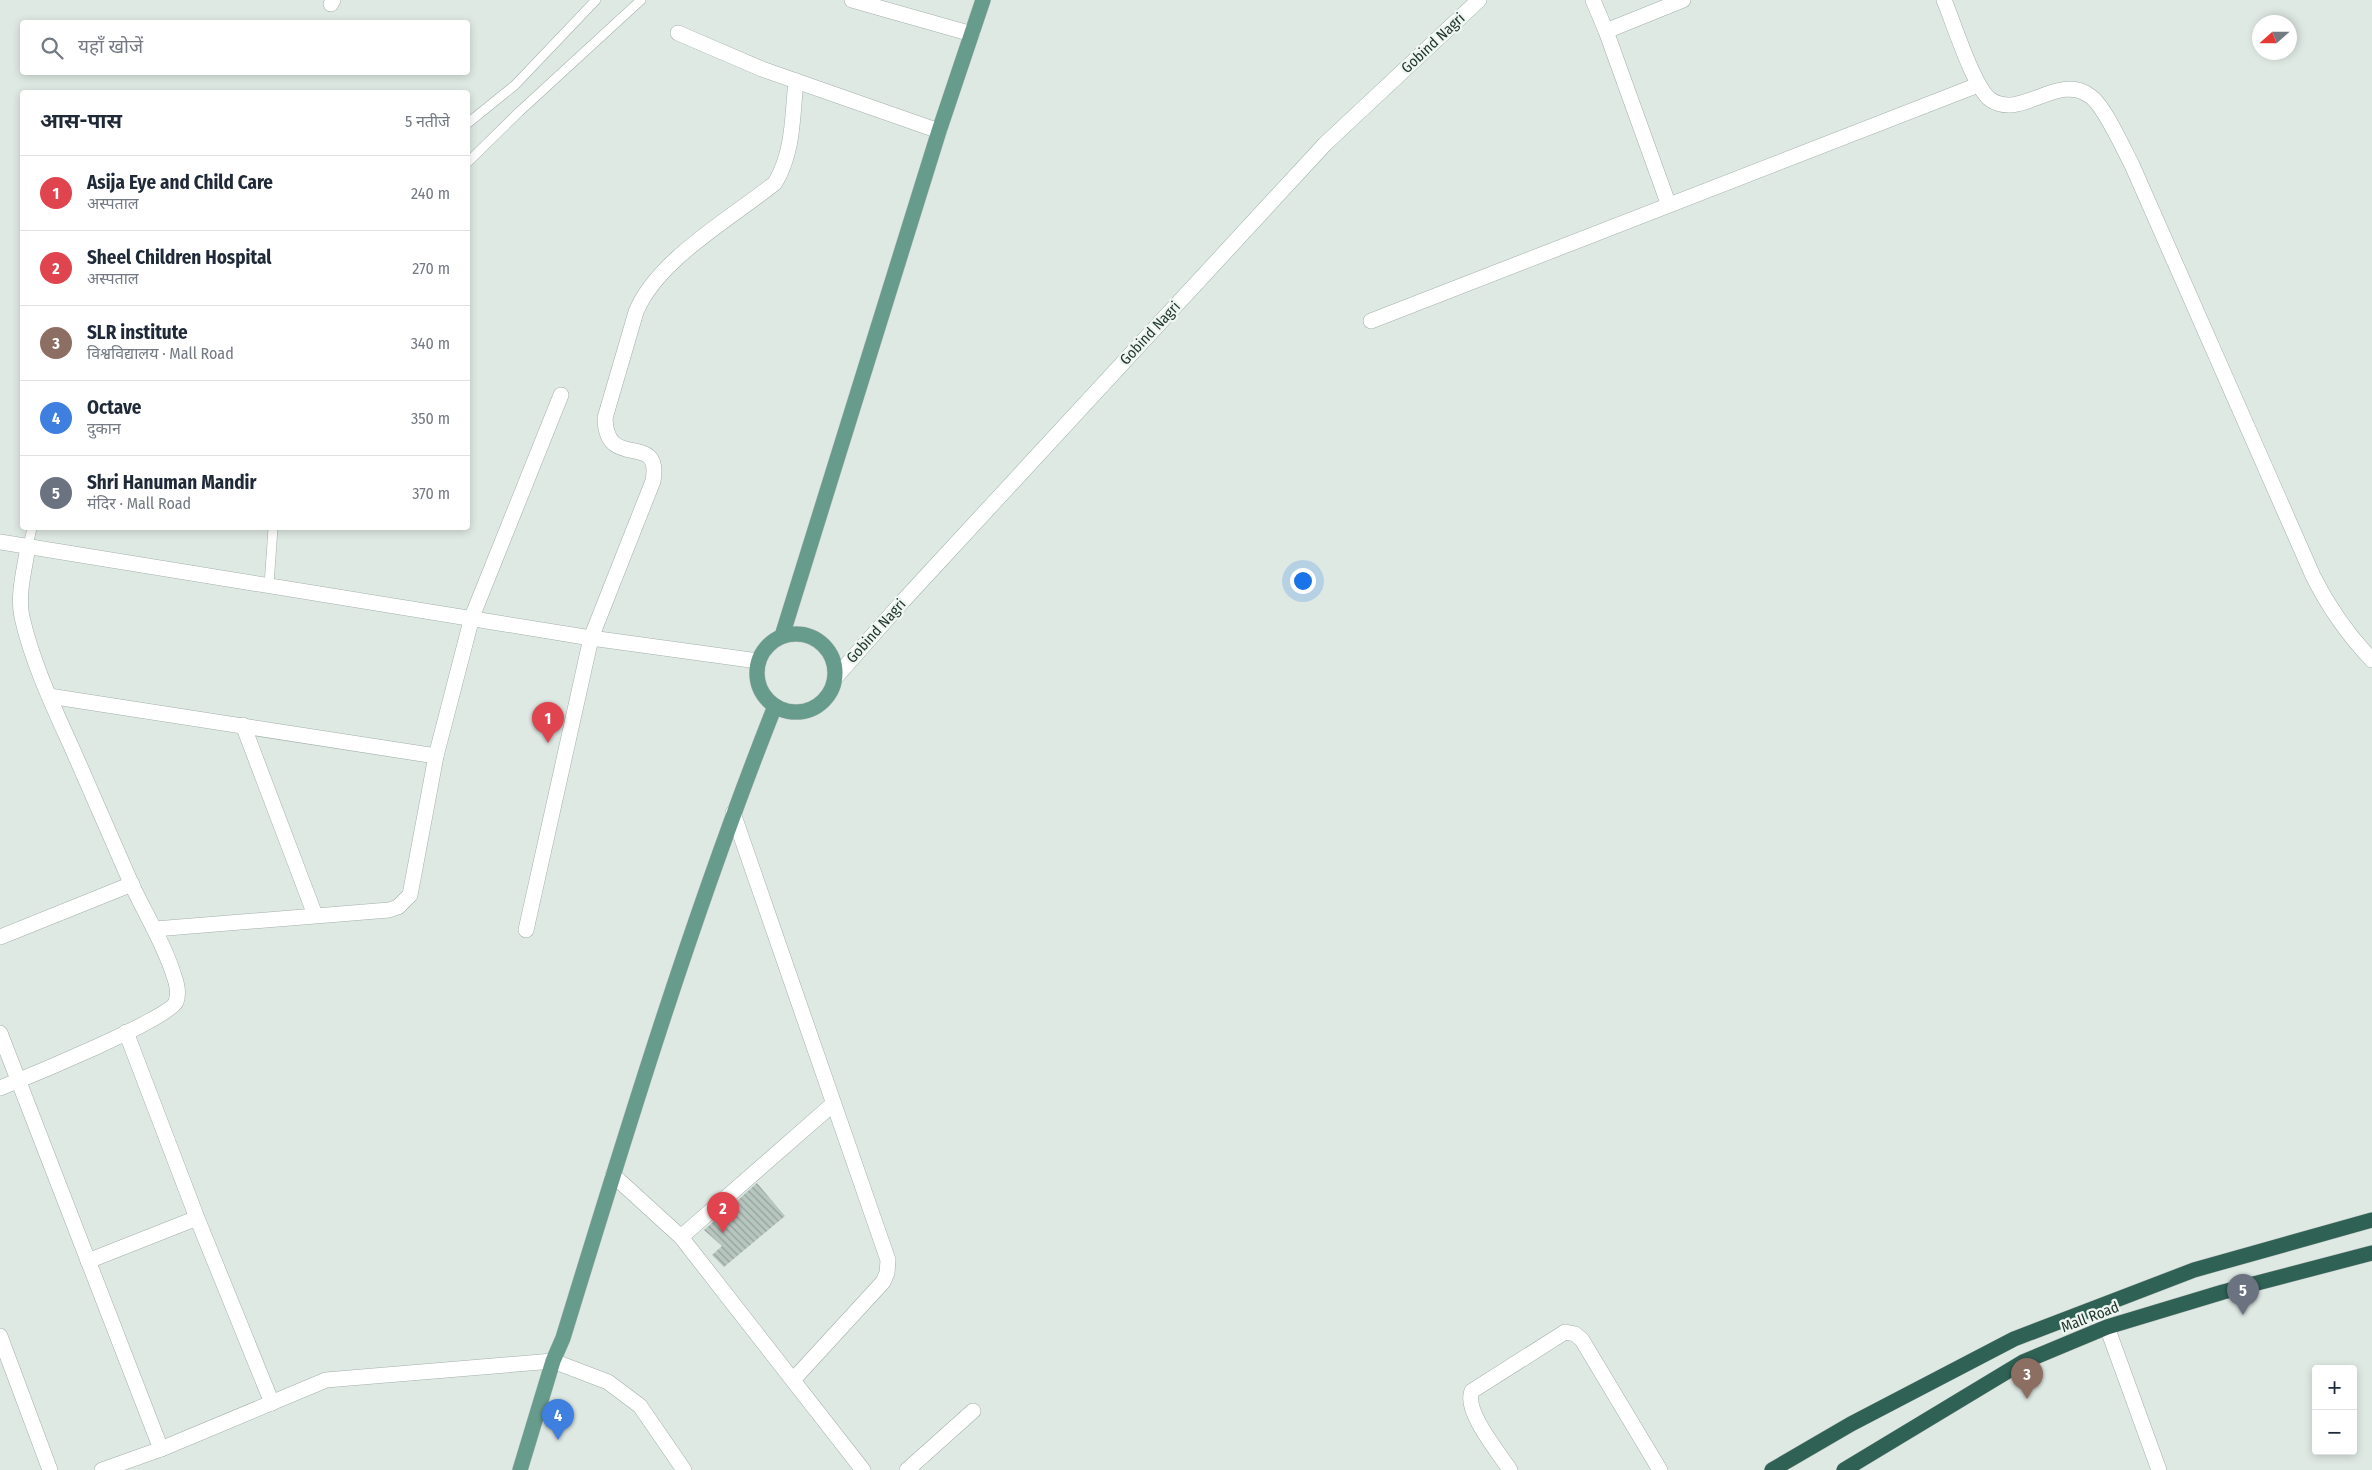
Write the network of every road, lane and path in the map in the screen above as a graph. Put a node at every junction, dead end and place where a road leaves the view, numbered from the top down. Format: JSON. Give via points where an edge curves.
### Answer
{"nodes":[{"id":1,"x":596,"y":0,"type":"edge"},
{"id":2,"x":642,"y":0,"type":"edge"},
{"id":3,"x":852,"y":0,"type":"edge"},
{"id":4,"x":1478,"y":0,"type":"edge"},
{"id":5,"x":1593,"y":0,"type":"edge"},
{"id":6,"x":1683,"y":0,"type":"edge"},
{"id":7,"x":1944,"y":0,"type":"edge"},
{"id":8,"x":980,"y":1,"type":"edge"},
{"id":9,"x":1606,"y":31,"type":"junction"},
{"id":10,"x":678,"y":33,"type":"dead end"},
{"id":11,"x":972,"y":34,"type":"junction"},
{"id":12,"x":796,"y":81,"type":"junction"},
{"id":13,"x":1978,"y":84,"type":"junction"},
{"id":14,"x":470,"y":122,"type":"edge"},
{"id":15,"x":939,"y":132,"type":"junction"},
{"id":16,"x":470,"y":160,"type":"edge"},
{"id":17,"x":1668,"y":203,"type":"junction"},
{"id":18,"x":1371,"y":321,"type":"dead end"},
{"id":19,"x":561,"y":395,"type":"dead end"},
{"id":20,"x":32,"y":530,"type":"edge"},
{"id":21,"x":273,"y":530,"type":"edge"},
{"id":22,"x":0,"y":542,"type":"edge"},
{"id":23,"x":28,"y":546,"type":"junction"},
{"id":24,"x":269,"y":585,"type":"junction"},
{"id":25,"x":472,"y":617,"type":"junction"},
{"id":26,"x":782,"y":636,"type":"junction"},
{"id":27,"x":591,"y":638,"type":"junction"},
{"id":28,"x":2372,"y":660,"type":"edge"},
{"id":29,"x":758,"y":661,"type":"junction"},
{"id":30,"x":834,"y":678,"type":"junction"},
{"id":31,"x":49,"y":696,"type":"junction"},
{"id":32,"x":775,"y":706,"type":"junction"},
{"id":33,"x":243,"y":725,"type":"junction"},
{"id":34,"x":436,"y":756,"type":"junction"},
{"id":35,"x":733,"y":813,"type":"junction"},
{"id":36,"x":132,"y":884,"type":"junction"},
{"id":37,"x":315,"y":915,"type":"junction"},
{"id":38,"x":155,"y":929,"type":"junction"},
{"id":39,"x":526,"y":930,"type":"dead end"},
{"id":40,"x":0,"y":937,"type":"edge"},
{"id":41,"x":126,"y":1032,"type":"junction"},
{"id":42,"x":0,"y":1033,"type":"edge"},
{"id":43,"x":19,"y":1081,"type":"junction"},
{"id":44,"x":0,"y":1088,"type":"edge"},
{"id":45,"x":834,"y":1104,"type":"junction"},
{"id":46,"x":613,"y":1175,"type":"junction"},
{"id":47,"x":197,"y":1218,"type":"junction"},
{"id":48,"x":2372,"y":1220,"type":"edge"},
{"id":49,"x":681,"y":1237,"type":"junction"},
{"id":50,"x":2372,"y":1253,"type":"edge"},
{"id":51,"x":88,"y":1261,"type":"junction"},
{"id":52,"x":2107,"y":1327,"type":"junction"},
{"id":53,"x":0,"y":1336,"type":"edge"},
{"id":54,"x":552,"y":1361,"type":"junction"},
{"id":55,"x":793,"y":1380,"type":"junction"},
{"id":56,"x":272,"y":1403,"type":"junction"},
{"id":57,"x":973,"y":1411,"type":"dead end"},
{"id":58,"x":161,"y":1450,"type":"junction"},
{"id":59,"x":50,"y":1470,"type":"edge"},
{"id":60,"x":102,"y":1470,"type":"edge"},
{"id":61,"x":520,"y":1470,"type":"edge"},
{"id":62,"x":684,"y":1470,"type":"edge"},
{"id":63,"x":863,"y":1470,"type":"edge"},
{"id":64,"x":907,"y":1470,"type":"edge"},
{"id":65,"x":1509,"y":1470,"type":"edge"},
{"id":66,"x":1660,"y":1470,"type":"edge"},
{"id":67,"x":1772,"y":1470,"type":"edge"},
{"id":68,"x":1844,"y":1470,"type":"edge"},
{"id":69,"x":2159,"y":1470,"type":"edge"}],
"edges":[{"from":1,"to":14,"type":"lane","via":[[515,85]]},
{"from":2,"to":16,"type":"lane"},
{"from":3,"to":11,"type":"street"},
{"from":4,"to":30,"type":"street","name":"Gobind Nagri","via":[[1325,144]]},
{"from":5,"to":9,"type":"street"},
{"from":6,"to":9,"type":"street"},
{"from":7,"to":13,"type":"street"},
{"from":8,"to":11,"type":"main road"},
{"from":9,"to":17,"type":"street"},
{"from":10,"to":12,"type":"street"},
{"from":11,"to":15,"type":"main road"},
{"from":12,"to":15,"type":"street"},
{"from":12,"to":27,"type":"street","via":[[789,151],[775,183],[670,264],[642,297],[636,312],[605,418],[606,429],[608,439],[614,445],[649,456],[655,467],[653,481]]},
{"from":13,"to":17,"type":"street"},
{"from":13,"to":28,"type":"street","via":[[1991,100],[2008,106],[2051,91],[2072,90],[2090,95],[2102,111],[2136,173],[2313,576],[2330,610],[2351,639]]},
{"from":15,"to":26,"type":"main road"},
{"from":17,"to":18,"type":"street"},
{"from":19,"to":25,"type":"street"},
{"from":20,"to":23,"type":"lane"},
{"from":21,"to":24,"type":"lane"},
{"from":22,"to":23,"type":"street"},
{"from":23,"to":24,"type":"street"},
{"from":23,"to":31,"type":"street","via":[[21,616]]},
{"from":24,"to":25,"type":"street"},
{"from":25,"to":27,"type":"street"},
{"from":25,"to":34,"type":"street"},
{"from":26,"to":29,"type":"main road","via":[[771,642]]},
{"from":26,"to":30,"type":"main road","via":[[796,634],[821,642],[832,659]]},
{"from":27,"to":29,"type":"street"},
{"from":27,"to":39,"type":"street"},
{"from":29,"to":32,"type":"main road","via":[[756,675],[759,687]]},
{"from":30,"to":32,"type":"main road","via":[[827,696],[812,709],[798,712]]},
{"from":31,"to":33,"type":"street"},
{"from":31,"to":36,"type":"street"},
{"from":32,"to":35,"type":"main road"},
{"from":33,"to":34,"type":"street"},
{"from":33,"to":37,"type":"street"},
{"from":34,"to":37,"type":"street","via":[[410,895],[398,907],[389,910]]},
{"from":35,"to":45,"type":"street"},
{"from":35,"to":46,"type":"main road"},
{"from":36,"to":38,"type":"street"},
{"from":36,"to":40,"type":"street"},
{"from":37,"to":38,"type":"street"},
{"from":38,"to":41,"type":"street","via":[[174,976],[176,1002],[169,1010]]},
{"from":41,"to":43,"type":"street"},
{"from":41,"to":47,"type":"street"},
{"from":42,"to":43,"type":"street"},
{"from":43,"to":44,"type":"street"},
{"from":43,"to":51,"type":"street"},
{"from":45,"to":49,"type":"street"},
{"from":45,"to":55,"type":"street","via":[[888,1260],[887,1273],[883,1282]]},
{"from":46,"to":49,"type":"street"},
{"from":46,"to":54,"type":"main road","via":[[563,1338]]},
{"from":47,"to":51,"type":"street"},
{"from":47,"to":56,"type":"street"},
{"from":48,"to":67,"type":"highway","via":[[2194,1270],[2014,1339],[1851,1424]]},
{"from":49,"to":55,"type":"street"},
{"from":50,"to":52,"type":"highway","name":"Mall Road","via":[[2223,1292]]},
{"from":51,"to":58,"type":"street"},
{"from":52,"to":68,"type":"highway","name":"Mall Road","via":[[2023,1362]]},
{"from":52,"to":69,"type":"street"},
{"from":53,"to":59,"type":"street"},
{"from":54,"to":56,"type":"street","via":[[326,1380]]},
{"from":54,"to":61,"type":"main road"},
{"from":54,"to":62,"type":"street","via":[[608,1382],[640,1406]]},
{"from":55,"to":63,"type":"street"},
{"from":56,"to":58,"type":"street"},
{"from":57,"to":64,"type":"street"},
{"from":58,"to":60,"type":"street"},
{"from":65,"to":66,"type":"street","via":[[1473,1412],[1469,1396],[1472,1390],[1565,1332],[1582,1340]]}]}
